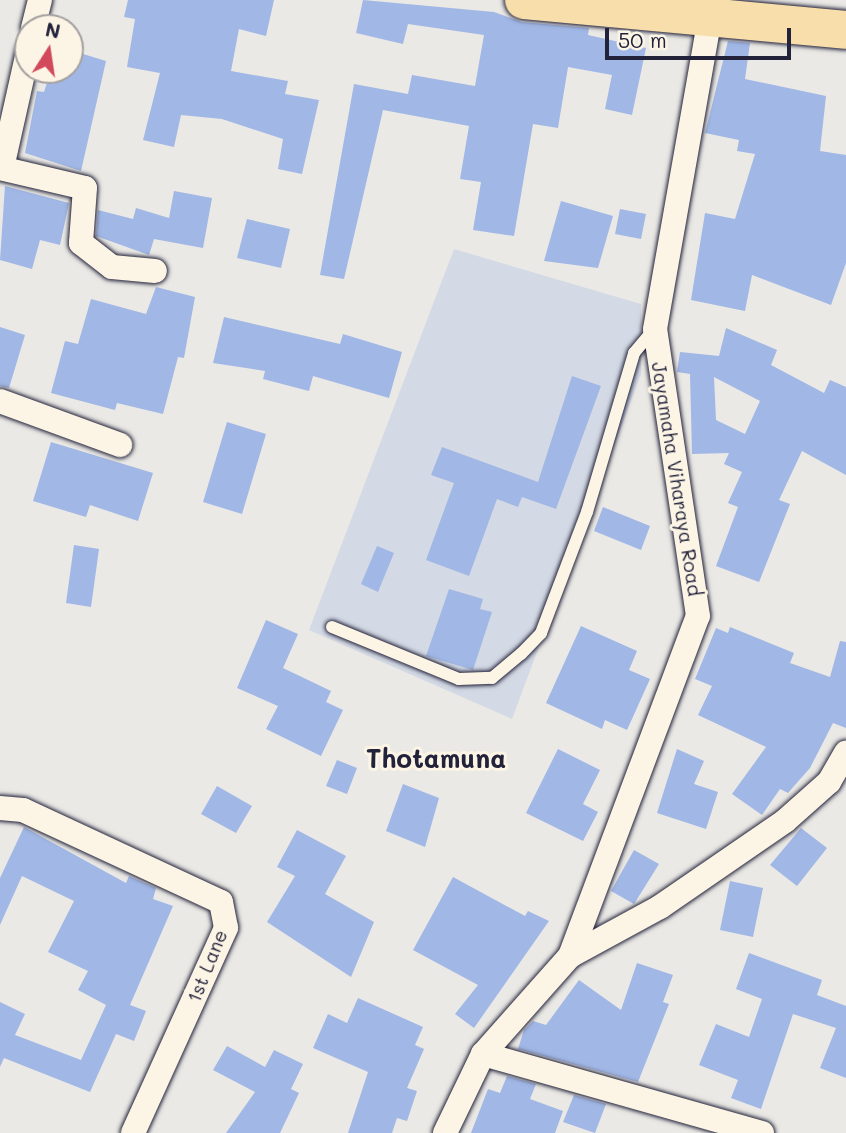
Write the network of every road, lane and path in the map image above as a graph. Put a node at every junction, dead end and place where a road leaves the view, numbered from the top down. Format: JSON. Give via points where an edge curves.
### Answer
{"nodes":[{"id":1,"x":524,"y":0,"type":"edge"},
{"id":2,"x":710,"y":18,"type":"junction"},
{"id":3,"x":846,"y":30,"type":"edge"},
{"id":4,"x":21,"y":84,"type":"edge"},
{"id":5,"x":1,"y":168,"type":"edge"},
{"id":6,"x":155,"y":271,"type":"dead end"},
{"id":7,"x":655,"y":329,"type":"junction"},
{"id":8,"x":0,"y":401,"type":"edge"},
{"id":9,"x":120,"y":445,"type":"dead end"},
{"id":10,"x":332,"y":627,"type":"dead end"},
{"id":11,"x":846,"y":753,"type":"edge"},
{"id":12,"x":0,"y":808,"type":"edge"},
{"id":13,"x":570,"y":956,"type":"junction"},
{"id":14,"x":483,"y":1054,"type":"junction"},
{"id":15,"x":133,"y":1133,"type":"edge"},
{"id":16,"x":445,"y":1133,"type":"edge"},
{"id":17,"x":762,"y":1133,"type":"edge"}],
"edges":[{"from":1,"to":2,"type":"highway"},
{"from":2,"to":3,"type":"highway"},
{"from":2,"to":7,"type":"street","name":"Jayamaha Viharaya Road"},
{"from":4,"to":5,"type":"street"},
{"from":5,"to":6,"type":"street","via":[[85,188],[81,243],[112,267]]},
{"from":7,"to":10,"type":"lane","via":[[634,353],[587,512],[541,633],[522,654],[492,678],[459,679]]},
{"from":7,"to":13,"type":"street","name":"Jayamaha Viharaya Road","via":[[698,616]]},
{"from":8,"to":9,"type":"street"},
{"from":11,"to":13,"type":"street","via":[[829,782],[785,821],[660,907]]},
{"from":12,"to":15,"type":"street","name":"1st Lane","via":[[23,810],[221,902],[226,928]]},
{"from":13,"to":14,"type":"street","name":"Jayamaha Viharaya Road"},
{"from":14,"to":16,"type":"street","name":"Jayamaha Viharaya Road"},
{"from":14,"to":17,"type":"street"}]}
